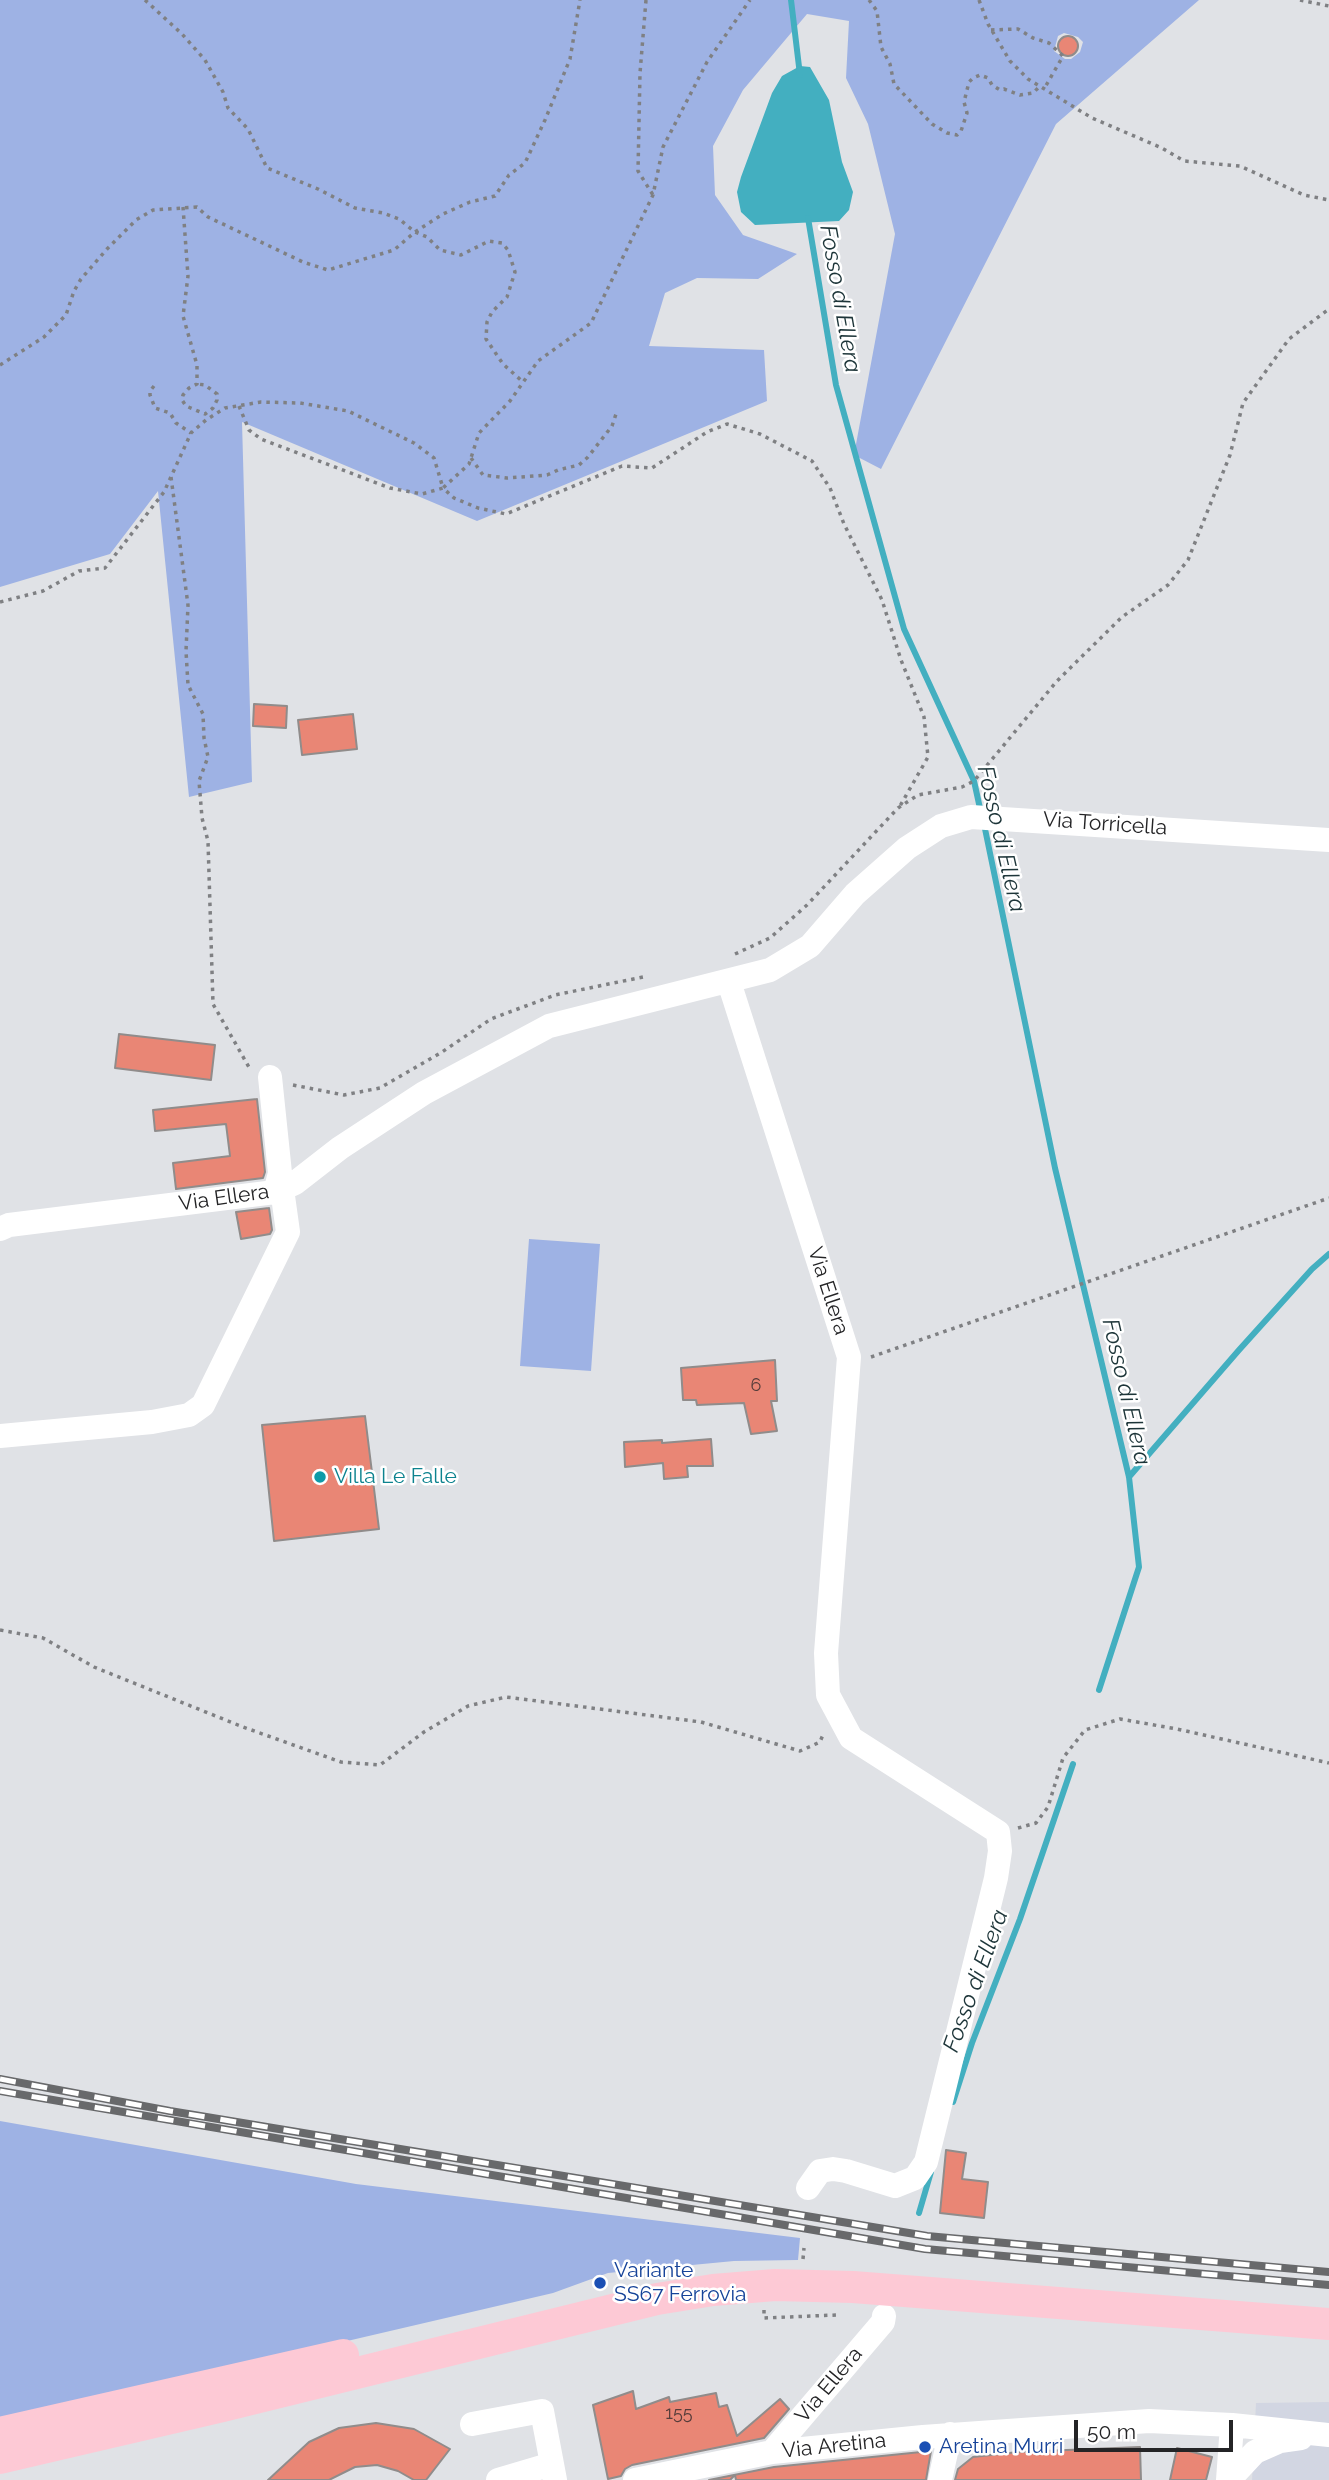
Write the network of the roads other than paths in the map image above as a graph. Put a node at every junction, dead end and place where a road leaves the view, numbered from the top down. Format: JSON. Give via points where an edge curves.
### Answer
{"nodes":[{"id":1,"x":1329,"y":840,"type":"edge"},
{"id":2,"x":727,"y":970,"type":"junction"},
{"id":3,"x":270,"y":1077,"type":"road end"},
{"id":4,"x":278,"y":1191,"type":"junction"},
{"id":5,"x":3,"y":1224,"type":"edge"},
{"id":6,"x":0,"y":1437,"type":"edge"},
{"id":7,"x":808,"y":2188,"type":"dead end"},
{"id":8,"x":657,"y":2299,"type":"junction"},
{"id":9,"x":884,"y":2316,"type":"dead end"},
{"id":10,"x":1329,"y":2324,"type":"edge"},
{"id":11,"x":472,"y":2424,"type":"dead end"},
{"id":12,"x":1232,"y":2425,"type":"junction"},
{"id":13,"x":0,"y":2433,"type":"edge"},
{"id":14,"x":950,"y":2434,"type":"junction"},
{"id":15,"x":1325,"y":2435,"type":"edge"},
{"id":16,"x":772,"y":2452,"type":"junction"},
{"id":17,"x":0,"y":2458,"type":"edge"},
{"id":18,"x":553,"y":2472,"type":"edge"},
{"id":19,"x":498,"y":2480,"type":"edge"},
{"id":20,"x":635,"y":2480,"type":"edge"},
{"id":21,"x":940,"y":2480,"type":"edge"},
{"id":22,"x":1228,"y":2480,"type":"edge"}],
"edges":[{"from":1,"to":2,"type":"street","name":"Via Torricella","via":[[980,817],[940,826],[907,848],[855,894],[810,946],[770,970]]},
{"from":2,"to":4,"type":"street","name":"Via Ellera","via":[[549,1027],[424,1093]]},
{"from":2,"to":7,"type":"street","name":"Via Ellera","via":[[849,1357],[826,1653],[828,1695],[851,1738],[998,1832],[1000,1851],[926,2162],[915,2178],[895,2186],[833,2169],[820,2171]]},
{"from":3,"to":4,"type":"street"},
{"from":4,"to":5,"type":"street","name":"Via Ellera"},
{"from":4,"to":6,"type":"street","via":[[288,1232],[203,1405],[189,1415],[152,1422]]},
{"from":8,"to":10,"type":"main road","via":[[751,2287],[853,2287]]},
{"from":8,"to":13,"type":"main road","via":[[547,2310]]},
{"from":8,"to":17,"type":"main road"},
{"from":9,"to":16,"type":"street","name":"Via Ellera"},
{"from":11,"to":18,"type":"street","via":[[542,2412]]},
{"from":12,"to":14,"type":"street","name":"Via Aretina","via":[[1149,2421]]},
{"from":12,"to":15,"type":"street","name":"Via Aretina"},
{"from":12,"to":22,"type":"street"},
{"from":14,"to":16,"type":"street","name":"Via Aretina"},
{"from":14,"to":21,"type":"street"},
{"from":15,"to":22,"type":"street","via":[[1280,2441],[1255,2452]]},
{"from":16,"to":20,"type":"street","name":"Via Aretina"},
{"from":18,"to":19,"type":"street"}]}
